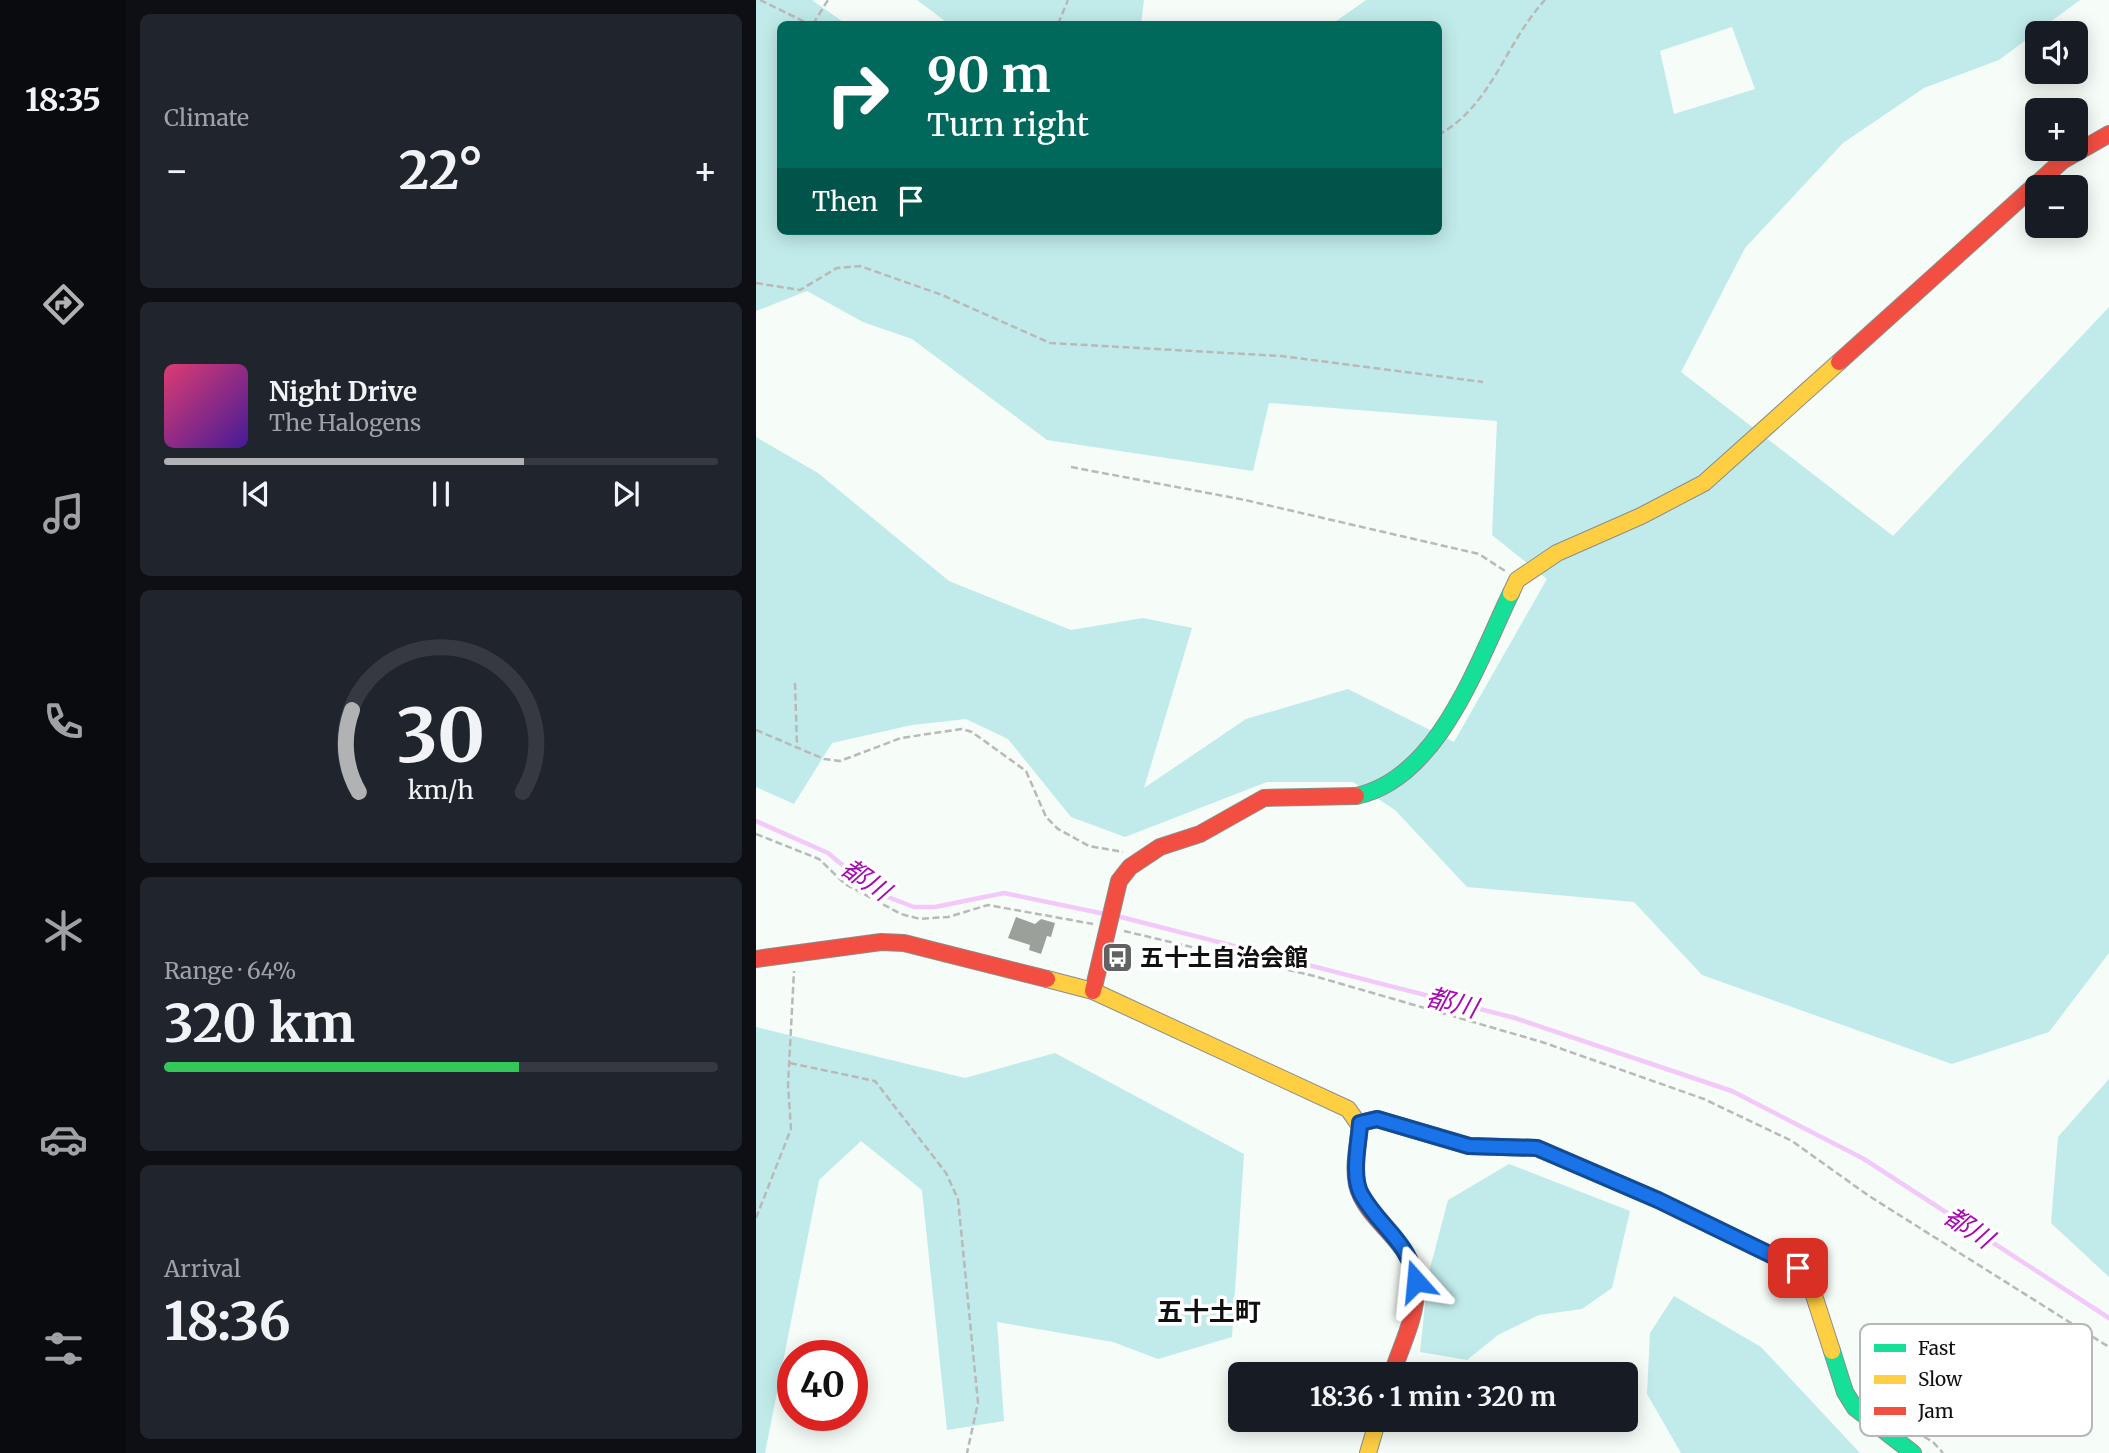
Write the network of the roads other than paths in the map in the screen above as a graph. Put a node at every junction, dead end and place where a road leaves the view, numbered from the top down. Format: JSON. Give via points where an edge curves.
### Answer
{"nodes":[{"id":1,"x":2109,"y":134,"type":"edge"},
{"id":2,"x":756,"y":959,"type":"edge"},
{"id":3,"x":1093,"y":991,"type":"junction"},
{"id":4,"x":1360,"y":1123,"type":"junction"},
{"id":5,"x":1396,"y":1362,"type":"edge"},
{"id":6,"x":1860,"y":1413,"type":"edge"},
{"id":7,"x":1374,"y":1432,"type":"edge"},
{"id":8,"x":1891,"y":1436,"type":"edge"},
{"id":9,"x":1367,"y":1453,"type":"edge"},
{"id":10,"x":1913,"y":1453,"type":"edge"}],
"edges":[{"from":1,"to":3,"type":"street","via":[[2062,161],[1704,483],[1531,567],[1517,580],[1441,735],[1398,777],[1372,793],[1348,798],[1264,798],[1200,834],[1143,855],[1119,881]]},
{"from":2,"to":3,"type":"street","via":[[904,943]]},
{"from":3,"to":4,"type":"street","via":[[1336,1103]]},
{"from":4,"to":5,"type":"street","via":[[1360,1192],[1404,1247],[1416,1281]]},
{"from":4,"to":6,"type":"street","via":[[1377,1119],[1469,1146],[1537,1148],[1798,1268],[1810,1283],[1845,1392]]},
{"from":7,"to":9,"type":"street"},
{"from":8,"to":10,"type":"street"}]}
